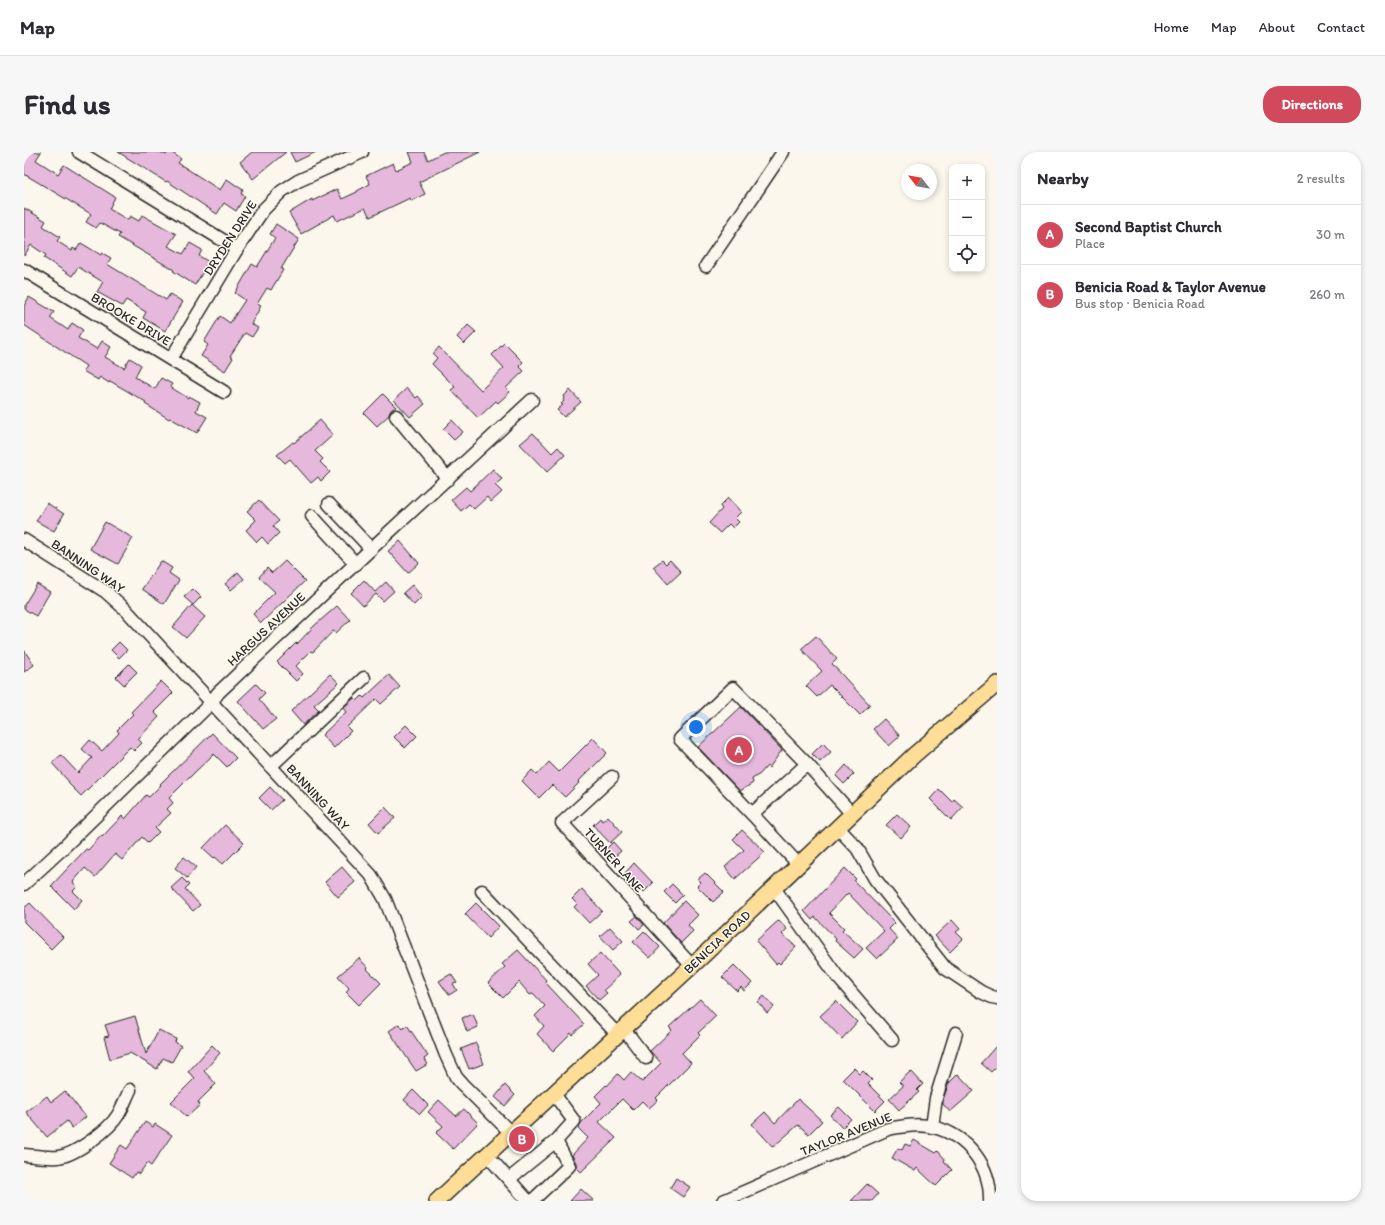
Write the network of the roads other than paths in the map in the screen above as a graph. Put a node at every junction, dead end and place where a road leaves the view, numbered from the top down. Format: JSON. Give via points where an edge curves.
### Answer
{"nodes":[{"id":1,"x":362,"y":152,"type":"edge"},
{"id":2,"x":783,"y":152,"type":"edge"},
{"id":3,"x":82,"y":153,"type":"edge"},
{"id":4,"x":237,"y":249,"type":"junction"},
{"id":5,"x":706,"y":266,"type":"dead end"},
{"id":6,"x":24,"y":270,"type":"edge"},
{"id":7,"x":171,"y":359,"type":"junction"},
{"id":8,"x":224,"y":392,"type":"dead end"},
{"id":9,"x":532,"y":400,"type":"dead end"},
{"id":10,"x":396,"y":416,"type":"dead end"},
{"id":11,"x":448,"y":479,"type":"junction"},
{"id":12,"x":329,"y":504,"type":"dead end"},
{"id":13,"x":312,"y":516,"type":"dead end"},
{"id":14,"x":24,"y":540,"type":"edge"},
{"id":15,"x":372,"y":549,"type":"junction"},
{"id":16,"x":356,"y":564,"type":"junction"},
{"id":17,"x":364,"y":678,"type":"dead end"},
{"id":18,"x":997,"y":684,"type":"edge"},
{"id":19,"x":211,"y":703,"type":"junction"},
{"id":20,"x":806,"y":764,"type":"junction"},
{"id":21,"x":271,"y":766,"type":"junction"},
{"id":22,"x":612,"y":777,"type":"dead end"},
{"id":23,"x":752,"y":814,"type":"junction"},
{"id":24,"x":852,"y":814,"type":"junction"},
{"id":25,"x":838,"y":828,"type":"junction"},
{"id":26,"x":798,"y":865,"type":"junction"},
{"id":27,"x":24,"y":884,"type":"edge"},
{"id":28,"x":774,"y":888,"type":"junction"},
{"id":29,"x":482,"y":892,"type":"dead end"},
{"id":30,"x":692,"y":966,"type":"junction"},
{"id":31,"x":997,"y":998,"type":"edge"},
{"id":32,"x":621,"y":1032,"type":"junction"},
{"id":33,"x":956,"y":1033,"type":"dead end"},
{"id":34,"x":892,"y":1040,"type":"dead end"},
{"id":35,"x":646,"y":1058,"type":"dead end"},
{"id":36,"x":130,"y":1090,"type":"dead end"},
{"id":37,"x":554,"y":1094,"type":"junction"},
{"id":38,"x":932,"y":1127,"type":"junction"},
{"id":39,"x":511,"y":1133,"type":"junction"},
{"id":40,"x":556,"y":1141,"type":"junction"},
{"id":41,"x":24,"y":1155,"type":"edge"},
{"id":42,"x":487,"y":1155,"type":"junction"},
{"id":43,"x":509,"y":1179,"type":"junction"},
{"id":44,"x":437,"y":1201,"type":"edge"},
{"id":45,"x":528,"y":1201,"type":"edge"},
{"id":46,"x":532,"y":1201,"type":"edge"},
{"id":47,"x":723,"y":1201,"type":"edge"},
{"id":48,"x":990,"y":1201,"type":"edge"}],
"edges":[{"from":1,"to":4,"type":"street","name":"DRYDEN DRIVE","via":[[282,191],[263,210]]},
{"from":2,"to":5,"type":"street"},
{"from":3,"to":4,"type":"street"},
{"from":4,"to":7,"type":"street","name":"DRYDEN DRIVE"},
{"from":6,"to":7,"type":"street","name":"BROOKE DRIVE"},
{"from":7,"to":8,"type":"street","name":"BROOKE DRIVE"},
{"from":9,"to":11,"type":"street","name":"HARGUS AVENUE"},
{"from":10,"to":11,"type":"street"},
{"from":11,"to":15,"type":"street","name":"HARGUS AVENUE"},
{"from":12,"to":15,"type":"street"},
{"from":13,"to":16,"type":"street"},
{"from":14,"to":19,"type":"street","name":"BANNING WAY","via":[[106,592],[177,664]]},
{"from":15,"to":16,"type":"street","name":"HARGUS AVENUE"},
{"from":16,"to":19,"type":"street","name":"HARGUS AVENUE"},
{"from":17,"to":21,"type":"street"},
{"from":18,"to":24,"type":"main road","name":"BENICIA ROAD","via":[[914,755]]},
{"from":19,"to":21,"type":"street","name":"BANNING WAY"},
{"from":19,"to":27,"type":"street","name":"HARGUS AVENUE"},
{"from":20,"to":23,"type":"street"},
{"from":20,"to":23,"type":"street","via":[[733,688],[680,739]]},
{"from":20,"to":24,"type":"street"},
{"from":21,"to":39,"type":"street","name":"BANNING WAY","via":[[377,883],[456,1076]]},
{"from":22,"to":30,"type":"street","name":"TURNER LANE","via":[[562,823]]},
{"from":23,"to":26,"type":"street"},
{"from":24,"to":25,"type":"main road","name":"BENICIA ROAD"},
{"from":25,"to":26,"type":"main road","name":"BENICIA ROAD"},
{"from":25,"to":31,"type":"street","via":[[857,848],[875,879],[946,968],[981,992]]},
{"from":26,"to":28,"type":"main road","name":"BENICIA ROAD"},
{"from":28,"to":30,"type":"main road","name":"BENICIA ROAD"},
{"from":28,"to":34,"type":"street","via":[[837,976]]},
{"from":29,"to":32,"type":"street"},
{"from":30,"to":32,"type":"main road","name":"BENICIA ROAD"},
{"from":32,"to":35,"type":"street"},
{"from":32,"to":37,"type":"main road","name":"BENICIA ROAD"},
{"from":33,"to":38,"type":"street","via":[[936,1098]]},
{"from":36,"to":41,"type":"street","via":[[118,1115],[109,1126],[74,1152],[59,1157]]},
{"from":37,"to":39,"type":"main road","name":"BENICIA ROAD"},
{"from":37,"to":40,"type":"street","via":[[574,1121]]},
{"from":38,"to":47,"type":"street","name":"TAYLOR AVENUE","via":[[909,1126],[888,1130]]},
{"from":38,"to":48,"type":"street","name":"TAYLOR AVENUE","via":[[951,1134],[978,1157],[988,1177]]},
{"from":39,"to":42,"type":"main road","name":"BENICIA ROAD"},
{"from":40,"to":43,"type":"street"},
{"from":40,"to":46,"type":"street","via":[[569,1166]]},
{"from":42,"to":43,"type":"street"},
{"from":42,"to":44,"type":"main road","name":"BENICIA ROAD"},
{"from":43,"to":45,"type":"street"}]}
